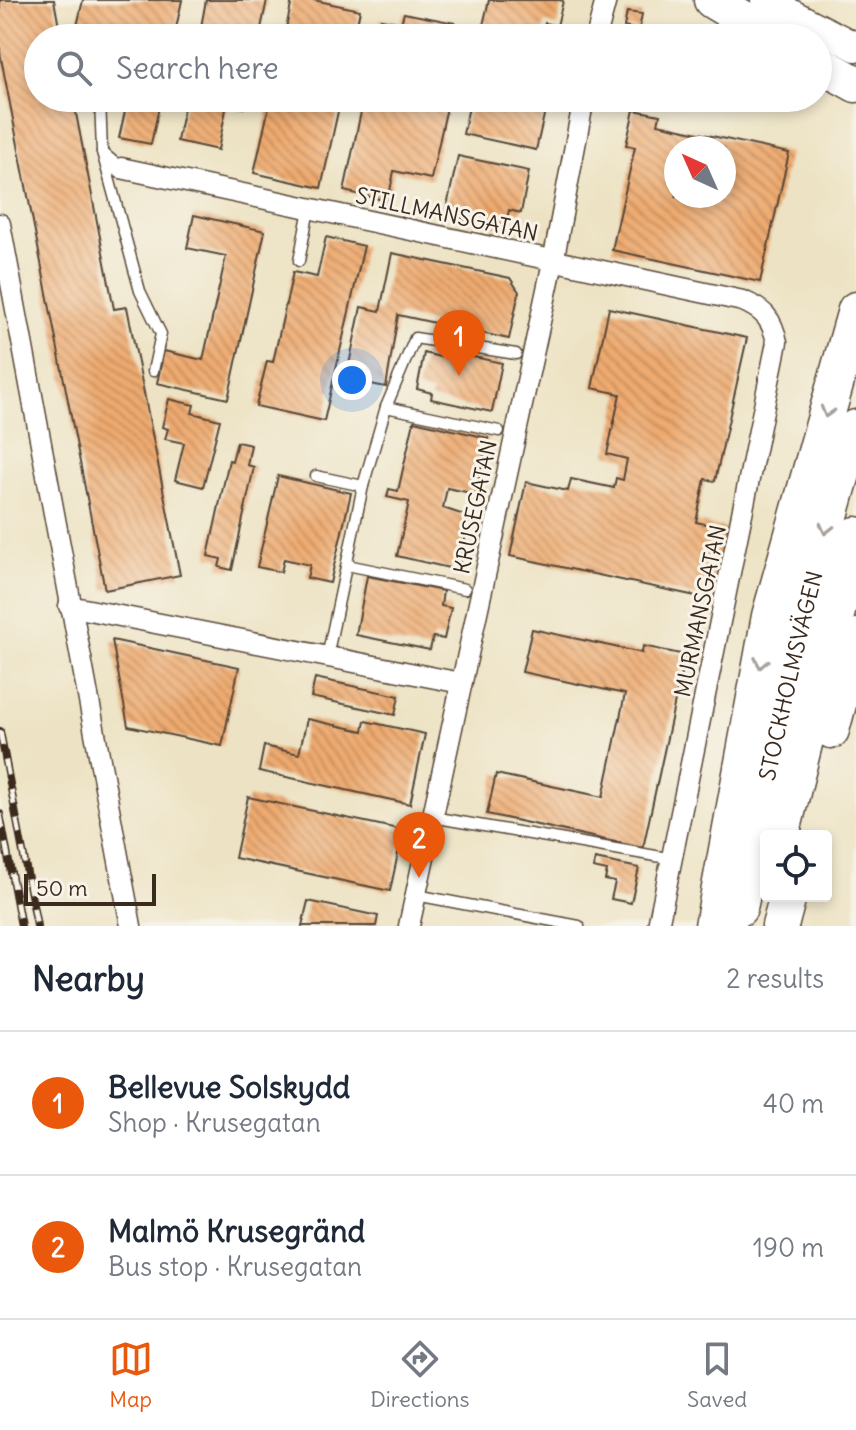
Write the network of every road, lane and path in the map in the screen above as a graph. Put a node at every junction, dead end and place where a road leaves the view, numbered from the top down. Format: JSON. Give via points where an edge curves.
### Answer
{"nodes":[{"id":1,"x":606,"y":0,"type":"edge"},
{"id":2,"x":712,"y":0,"type":"edge"},
{"id":3,"x":723,"y":0,"type":"edge"},
{"id":4,"x":765,"y":0,"type":"edge"},
{"id":5,"x":600,"y":24,"type":"edge"},
{"id":6,"x":752,"y":24,"type":"edge"},
{"id":7,"x":765,"y":24,"type":"edge"},
{"id":8,"x":811,"y":24,"type":"edge"},
{"id":9,"x":832,"y":35,"type":"edge"},
{"id":10,"x":856,"y":47,"type":"edge"},
{"id":11,"x":832,"y":60,"type":"edge"},
{"id":12,"x":832,"y":71,"type":"edge"},
{"id":13,"x":856,"y":73,"type":"edge"},
{"id":14,"x":856,"y":84,"type":"edge"},
{"id":15,"x":101,"y":112,"type":"edge"},
{"id":16,"x":581,"y":112,"type":"edge"},
{"id":17,"x":102,"y":152,"type":"junction"},
{"id":18,"x":121,"y":168,"type":"joint"},
{"id":19,"x":309,"y":209,"type":"junction"},
{"id":20,"x":0,"y":224,"type":"edge"},
{"id":21,"x":299,"y":261,"type":"dead end"},
{"id":22,"x":553,"y":262,"type":"junction"},
{"id":23,"x":761,"y":309,"type":"joint"},
{"id":24,"x":856,"y":310,"type":"edge"},
{"id":25,"x":516,"y":354,"type":"dead end"},
{"id":26,"x":153,"y":371,"type":"dead end"},
{"id":27,"x":386,"y":407,"type":"junction"},
{"id":28,"x":856,"y":428,"type":"edge"},
{"id":29,"x":499,"y":431,"type":"dead end"},
{"id":30,"x":316,"y":476,"type":"dead end"},
{"id":31,"x":363,"y":486,"type":"junction"},
{"id":32,"x":856,"y":535,"type":"edge"},
{"id":33,"x":347,"y":565,"type":"junction"},
{"id":34,"x":465,"y":589,"type":"dead end"},
{"id":35,"x":69,"y":606,"type":"junction"},
{"id":36,"x":856,"y":637,"type":"edge"},
{"id":37,"x":327,"y":657,"type":"junction"},
{"id":38,"x":461,"y":683,"type":"junction"},
{"id":39,"x":432,"y":817,"type":"junction"},
{"id":40,"x":782,"y":830,"type":"edge"},
{"id":41,"x":805,"y":830,"type":"edge"},
{"id":42,"x":673,"y":859,"type":"junction"},
{"id":43,"x":416,"y":895,"type":"junction"},
{"id":44,"x":767,"y":902,"type":"edge"},
{"id":45,"x":786,"y":902,"type":"edge"},
{"id":46,"x":131,"y":926,"type":"edge"},
{"id":47,"x":409,"y":926,"type":"edge"},
{"id":48,"x":579,"y":926,"type":"edge"},
{"id":49,"x":658,"y":926,"type":"edge"},
{"id":50,"x":713,"y":926,"type":"edge"},
{"id":51,"x":735,"y":926,"type":"edge"},
{"id":52,"x":762,"y":926,"type":"edge"},
{"id":53,"x":780,"y":926,"type":"edge"}],
"edges":[{"from":1,"to":5,"type":"street"},
{"from":2,"to":6,"type":"highway"},
{"from":3,"to":7,"type":"main road"},
{"from":4,"to":8,"type":"main road"},
{"from":9,"to":10,"type":"main road"},
{"from":11,"to":13,"type":"main road"},
{"from":12,"to":14,"type":"highway"},
{"from":15,"to":17,"type":"lane"},
{"from":16,"to":22,"type":"street","name":"KRUSEGATAN"},
{"from":17,"to":18,"type":"lane"},
{"from":17,"to":26,"type":"lane","via":[[140,291],[161,334]]},
{"from":18,"to":19,"type":"street","name":"STILLMANSGATAN"},
{"from":19,"to":21,"type":"lane"},
{"from":19,"to":22,"type":"street","name":"STILLMANSGATAN"},
{"from":20,"to":35,"type":"street"},
{"from":22,"to":23,"type":"street","name":"STILLMANSGATAN"},
{"from":22,"to":38,"type":"street","name":"KRUSEGATAN"},
{"from":23,"to":42,"type":"street","name":"MURMANSGATAN","via":[[773,324],[777,342]]},
{"from":24,"to":50,"type":"highway","one_way":true,"via":[[770,616]]},
{"from":25,"to":27,"type":"lane","via":[[415,338]]},
{"from":27,"to":29,"type":"lane"},
{"from":27,"to":31,"type":"lane"},
{"from":28,"to":51,"type":"highway","name":"STOCKHOLMSVÄGEN","one_way":true,"via":[[789,680]]},
{"from":30,"to":31,"type":"lane"},
{"from":31,"to":33,"type":"lane"},
{"from":32,"to":40,"type":"highway","name":"STOCKHOLMSVÄGEN"},
{"from":33,"to":34,"type":"lane"},
{"from":33,"to":37,"type":"lane"},
{"from":35,"to":37,"type":"street"},
{"from":35,"to":46,"type":"street"},
{"from":36,"to":41,"type":"highway"},
{"from":37,"to":38,"type":"street"},
{"from":38,"to":39,"type":"street","name":"KRUSEGATAN"},
{"from":39,"to":42,"type":"lane"},
{"from":39,"to":43,"type":"street","name":"KRUSEGATAN"},
{"from":42,"to":49,"type":"street","name":"MURMANSGATAN"},
{"from":43,"to":47,"type":"street","name":"KRUSEGATAN"},
{"from":43,"to":48,"type":"lane"},
{"from":44,"to":52,"type":"highway"},
{"from":45,"to":53,"type":"highway"}]}
